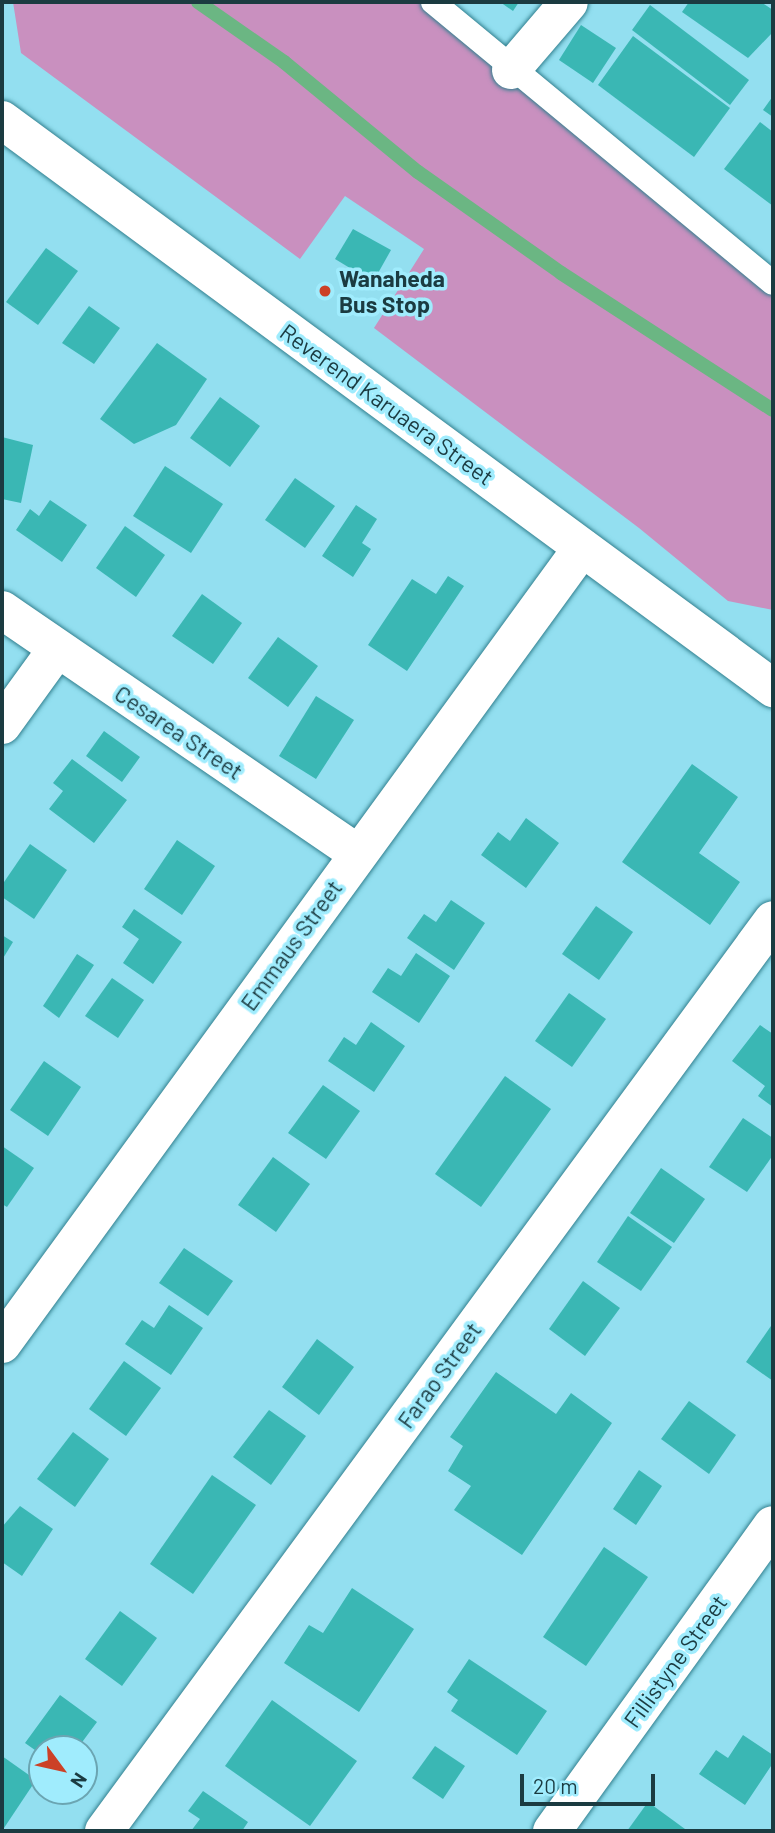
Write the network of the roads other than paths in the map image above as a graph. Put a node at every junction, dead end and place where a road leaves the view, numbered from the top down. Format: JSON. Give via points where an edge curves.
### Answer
{"nodes":[{"id":1,"x":433,"y":2,"type":"edge"},
{"id":2,"x":569,"y":2,"type":"edge"},
{"id":3,"x":511,"y":70,"type":"junction"},
{"id":4,"x":2,"y":120,"type":"edge"},
{"id":5,"x":773,"y":283,"type":"edge"},
{"id":6,"x":582,"y":548,"type":"junction"},
{"id":7,"x":2,"y":610,"type":"edge"},
{"id":8,"x":57,"y":649,"type":"junction"},
{"id":9,"x":773,"y":688,"type":"edge"},
{"id":10,"x":2,"y":725,"type":"edge"},
{"id":11,"x":357,"y":853,"type":"junction"},
{"id":12,"x":773,"y":920,"type":"edge"},
{"id":13,"x":2,"y":1344,"type":"edge"},
{"id":14,"x":773,"y":1525,"type":"edge"},
{"id":15,"x":104,"y":1831,"type":"edge"},
{"id":16,"x":552,"y":1831,"type":"edge"}],
"edges":[{"from":1,"to":3,"type":"lane"},
{"from":2,"to":3,"type":"street"},
{"from":3,"to":5,"type":"lane"},
{"from":4,"to":6,"type":"street","name":"Reverend Karuaera Street"},
{"from":6,"to":9,"type":"street","name":"Reverend Karuaera Street"},
{"from":6,"to":11,"type":"street","name":"Emmaus Street"},
{"from":7,"to":8,"type":"street","name":"Cesarea Street"},
{"from":8,"to":10,"type":"street"},
{"from":8,"to":11,"type":"street","name":"Cesarea Street"},
{"from":11,"to":13,"type":"street","name":"Emmaus Street"},
{"from":12,"to":15,"type":"street","name":"Farao Street"},
{"from":14,"to":16,"type":"street","name":"Fillistyne Street"}]}
